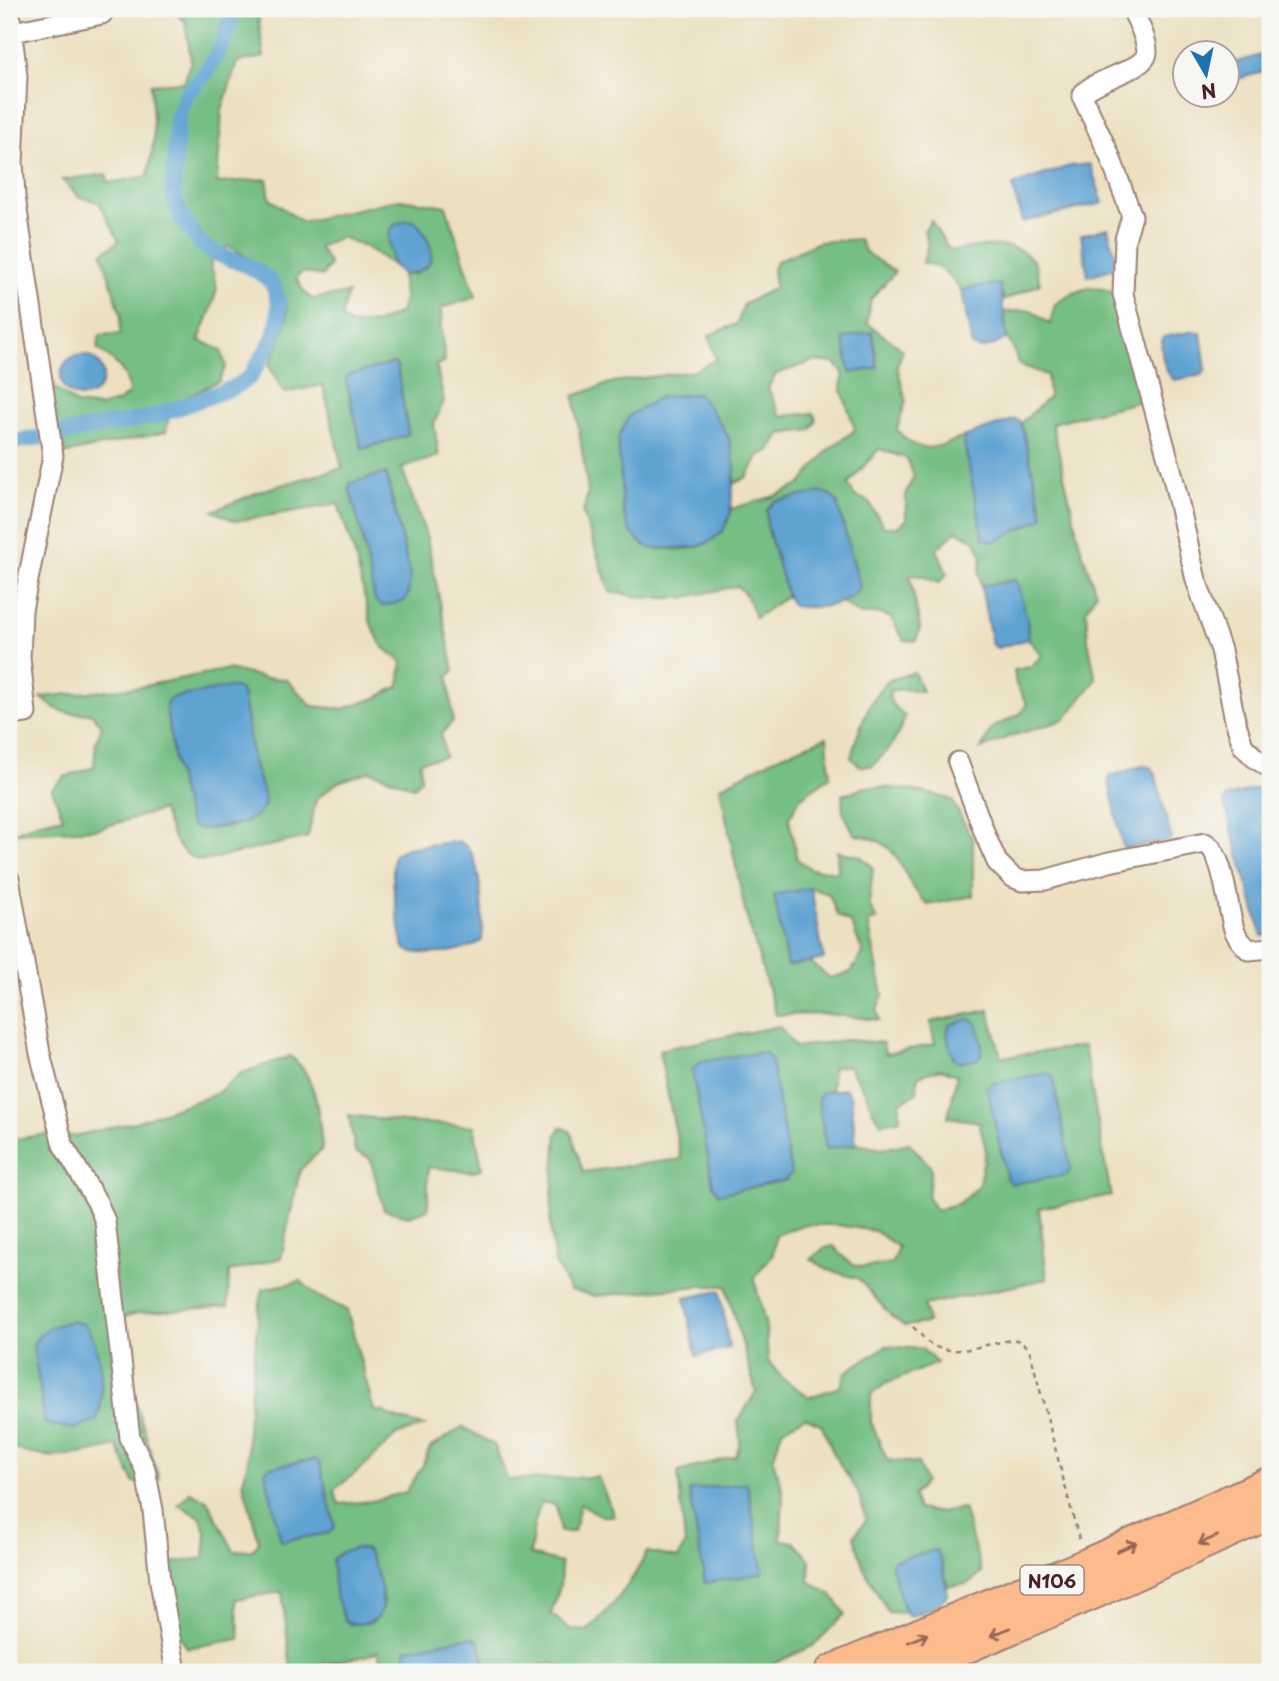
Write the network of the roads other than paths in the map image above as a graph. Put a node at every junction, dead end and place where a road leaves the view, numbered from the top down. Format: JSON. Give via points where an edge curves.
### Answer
{"nodes":[{"id":1,"x":9,"y":9,"type":"edge"},
{"id":2,"x":1132,"y":9,"type":"edge"},
{"id":3,"x":102,"y":14,"type":"dead end"},
{"id":4,"x":12,"y":42,"type":"edge"},
{"id":5,"x":9,"y":715,"type":"edge"},
{"id":6,"x":958,"y":762,"type":"dead end"},
{"id":7,"x":1270,"y":768,"type":"edge"},
{"id":8,"x":9,"y":879,"type":"edge"},
{"id":9,"x":1270,"y":948,"type":"edge"},
{"id":10,"x":1270,"y":1484,"type":"edge"},
{"id":11,"x":1270,"y":1511,"type":"edge"},
{"id":12,"x":176,"y":1672,"type":"edge"},
{"id":13,"x":832,"y":1672,"type":"edge"},
{"id":14,"x":905,"y":1672,"type":"edge"}],
"edges":[{"from":1,"to":4,"type":"street"},
{"from":2,"to":7,"type":"street","via":[[1146,47],[1145,60],[1090,87],[1083,98],[1132,216],[1125,239],[1124,294],[1196,580],[1222,650],[1235,720],[1243,746]]},
{"from":3,"to":4,"type":"street"},
{"from":4,"to":5,"type":"street","via":[[17,76],[15,197],[53,456],[22,610],[20,659],[26,713]]},
{"from":6,"to":9,"type":"street","via":[[997,862],[1012,877],[1045,880],[1205,843],[1218,860],[1236,934],[1249,950]]},
{"from":8,"to":12,"type":"street","via":[[40,1053],[63,1145],[104,1221],[130,1438],[145,1468]]},
{"from":13,"to":10,"type":"highway","number":"N106","one_way":true},
{"from":11,"to":14,"type":"highway","number":"N106","one_way":true}]}
